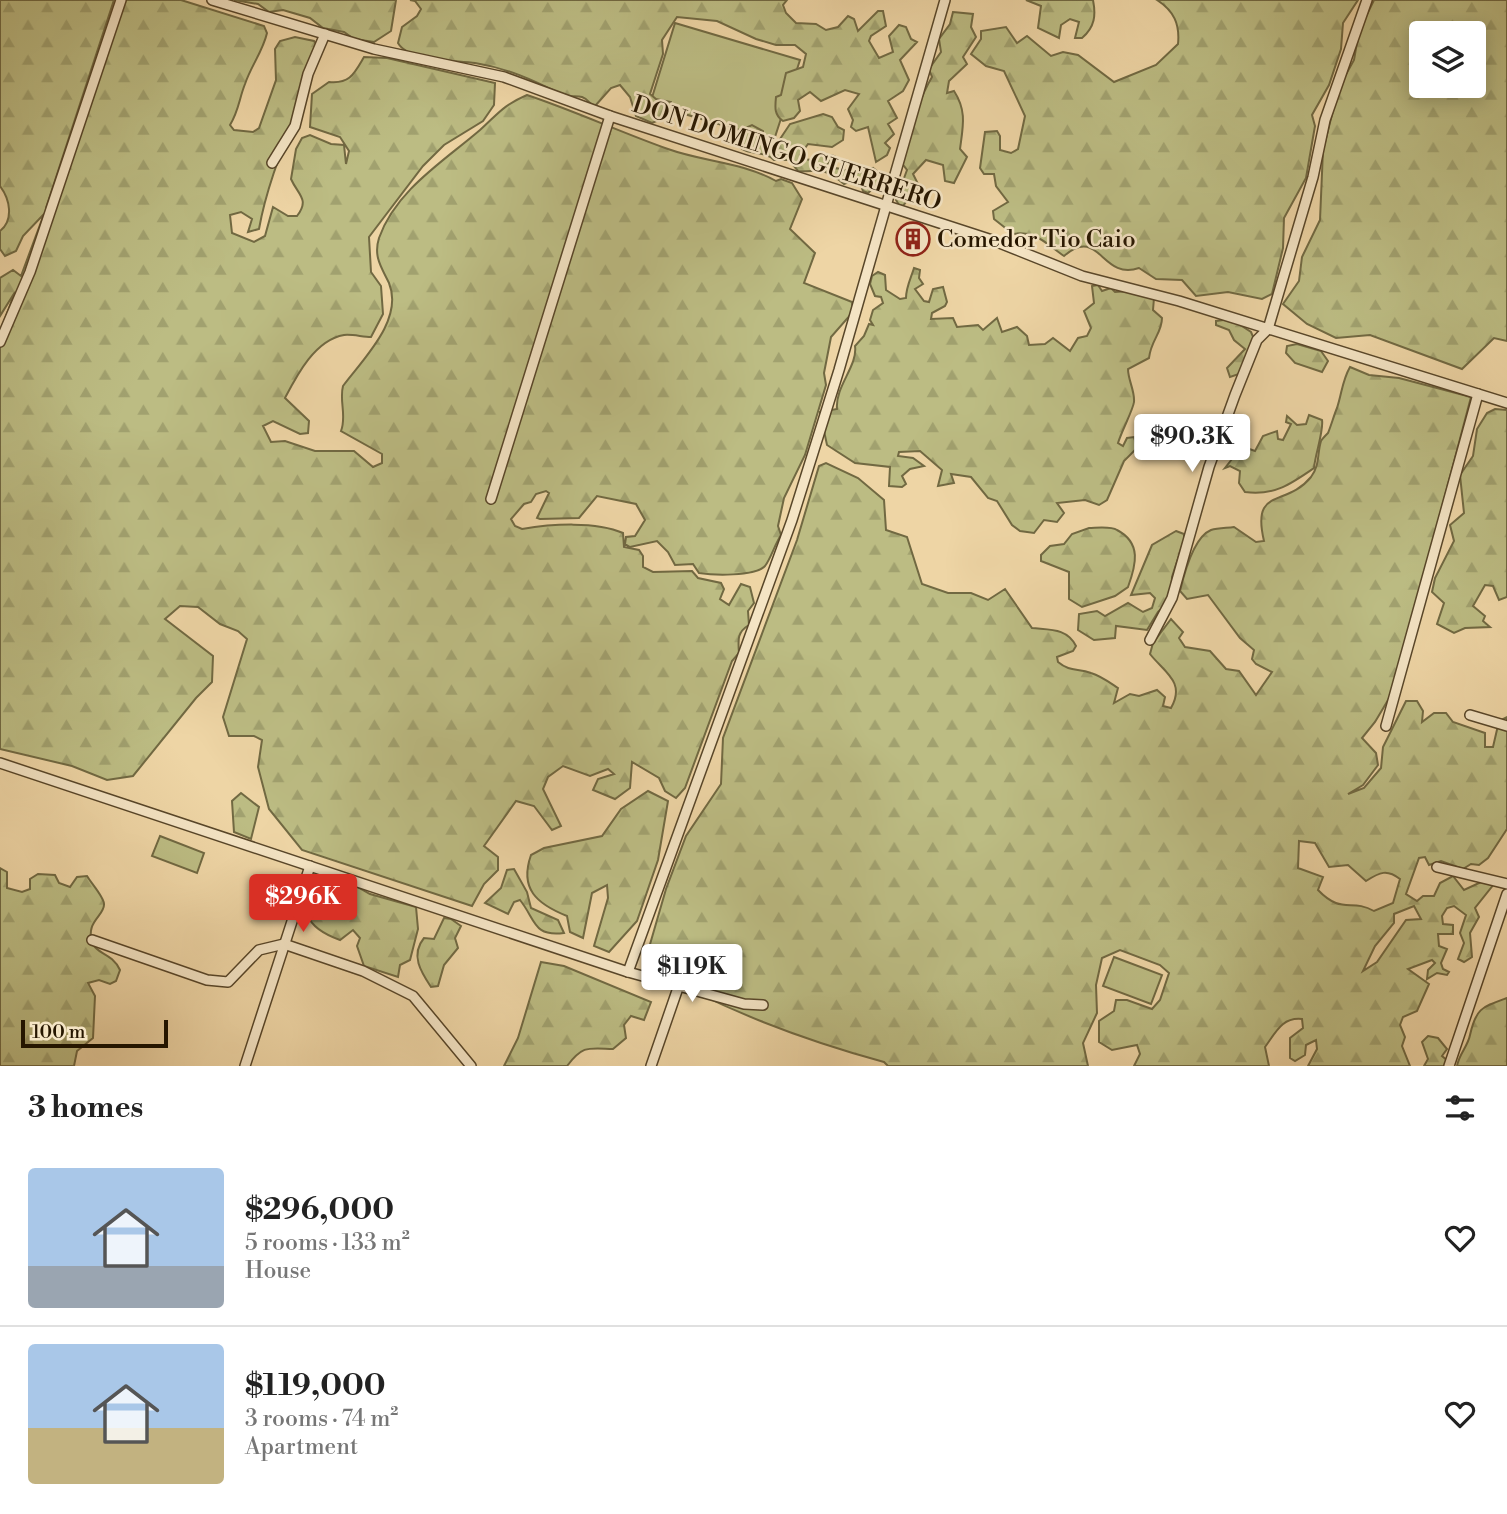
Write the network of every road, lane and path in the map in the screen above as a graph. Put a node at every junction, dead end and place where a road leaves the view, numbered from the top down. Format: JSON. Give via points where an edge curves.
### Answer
{"nodes":[{"id":1,"x":121,"y":0,"type":"edge"},
{"id":2,"x":212,"y":0,"type":"edge"},
{"id":3,"x":946,"y":0,"type":"edge"},
{"id":4,"x":1367,"y":0,"type":"edge"},
{"id":5,"x":325,"y":34,"type":"junction"},
{"id":6,"x":610,"y":116,"type":"junction"},
{"id":7,"x":272,"y":163,"type":"dead end"},
{"id":8,"x":884,"y":207,"type":"junction"},
{"id":9,"x":1268,"y":329,"type":"junction"},
{"id":10,"x":0,"y":342,"type":"edge"},
{"id":11,"x":1478,"y":394,"type":"junction"},
{"id":12,"x":1507,"y":403,"type":"edge"},
{"id":13,"x":491,"y":499,"type":"dead end"},
{"id":14,"x":1150,"y":640,"type":"dead end"},
{"id":15,"x":1470,"y":715,"type":"dead end"},
{"id":16,"x":1386,"y":726,"type":"dead end"},
{"id":17,"x":1507,"y":726,"type":"edge"},
{"id":18,"x":0,"y":763,"type":"edge"},
{"id":19,"x":310,"y":866,"type":"junction"},
{"id":20,"x":1437,"y":867,"type":"dead end"},
{"id":21,"x":1507,"y":884,"type":"edge"},
{"id":22,"x":1507,"y":894,"type":"edge"},
{"id":23,"x":92,"y":940,"type":"dead end"},
{"id":24,"x":284,"y":944,"type":"junction"},
{"id":25,"x":628,"y":972,"type":"junction"},
{"id":26,"x":679,"y":985,"type":"junction"},
{"id":27,"x":763,"y":1005,"type":"dead end"},
{"id":28,"x":244,"y":1066,"type":"edge"},
{"id":29,"x":471,"y":1066,"type":"edge"},
{"id":30,"x":651,"y":1066,"type":"edge"},
{"id":31,"x":1448,"y":1066,"type":"edge"}],
"edges":[{"from":1,"to":10,"type":"street","via":[[30,272]]},
{"from":2,"to":5,"type":"street","name":"DON DOMINGO GUERRERO"},
{"from":3,"to":8,"type":"street"},
{"from":4,"to":9,"type":"street","via":[[1325,120]]},
{"from":5,"to":6,"type":"street","name":"DON DOMINGO GUERRERO","via":[[374,50],[504,77]]},
{"from":5,"to":7,"type":"street","via":[[308,74],[295,126]]},
{"from":6,"to":8,"type":"street","name":"DON DOMINGO GUERRERO"},
{"from":6,"to":13,"type":"street"},
{"from":8,"to":9,"type":"street","name":"DON DOMINGO GUERRERO","via":[[992,240],[1082,276]]},
{"from":8,"to":25,"type":"street","via":[[792,520]]},
{"from":9,"to":11,"type":"street","name":"DON DOMINGO GUERRERO"},
{"from":9,"to":14,"type":"street","via":[[1257,340],[1235,395],[1172,598]]},
{"from":11,"to":12,"type":"street","name":"DON DOMINGO GUERRERO"},
{"from":11,"to":16,"type":"street"},
{"from":15,"to":17,"type":"street"},
{"from":18,"to":19,"type":"street"},
{"from":19,"to":24,"type":"street"},
{"from":19,"to":25,"type":"street"},
{"from":20,"to":21,"type":"street"},
{"from":22,"to":31,"type":"street"},
{"from":23,"to":24,"type":"street","via":[[206,979],[228,982],[259,950]]},
{"from":24,"to":28,"type":"street"},
{"from":24,"to":29,"type":"street","via":[[363,971],[413,996]]},
{"from":25,"to":26,"type":"street"},
{"from":26,"to":27,"type":"street"},
{"from":26,"to":30,"type":"street"}]}
